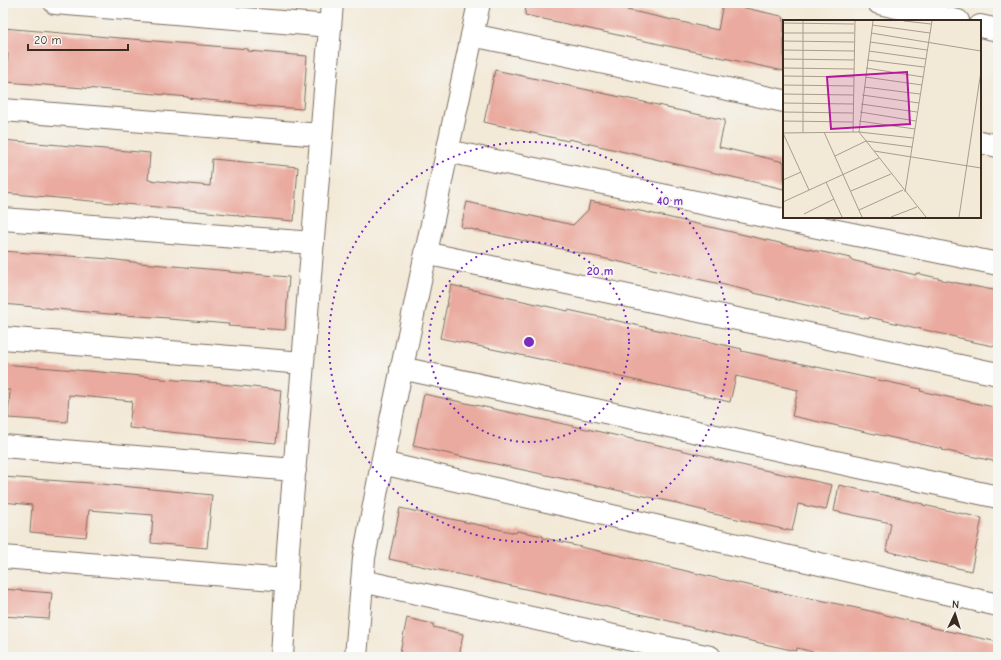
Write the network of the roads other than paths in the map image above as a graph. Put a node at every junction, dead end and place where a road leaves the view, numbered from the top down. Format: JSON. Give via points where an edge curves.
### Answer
{"nodes":[{"id":1,"x":55,"y":3,"type":"edge"},
{"id":2,"x":332,"y":3,"type":"edge"},
{"id":3,"x":479,"y":3,"type":"edge"},
{"id":4,"x":879,"y":3,"type":"edge"},
{"id":5,"x":954,"y":20,"type":"edge"},
{"id":6,"x":330,"y":26,"type":"junction"},
{"id":7,"x":981,"y":26,"type":"edge"},
{"id":8,"x":998,"y":30,"type":"edge"},
{"id":9,"x":472,"y":35,"type":"junction"},
{"id":10,"x":783,"y":101,"type":"edge"},
{"id":11,"x":3,"y":110,"type":"edge"},
{"id":12,"x":321,"y":135,"type":"junction"},
{"id":13,"x":981,"y":142,"type":"edge"},
{"id":14,"x":998,"y":146,"type":"edge"},
{"id":15,"x":447,"y":151,"type":"junction"},
{"id":16,"x":3,"y":219,"type":"edge"},
{"id":17,"x":313,"y":243,"type":"junction"},
{"id":18,"x":425,"y":253,"type":"junction"},
{"id":19,"x":998,"y":264,"type":"edge"},
{"id":20,"x":3,"y":338,"type":"edge"},
{"id":21,"x":303,"y":363,"type":"junction"},
{"id":22,"x":402,"y":368,"type":"junction"},
{"id":23,"x":998,"y":374,"type":"edge"},
{"id":24,"x":3,"y":446,"type":"edge"},
{"id":25,"x":382,"y":463,"type":"junction"},
{"id":26,"x":295,"y":470,"type":"junction"},
{"id":27,"x":998,"y":497,"type":"edge"},
{"id":28,"x":3,"y":557,"type":"edge"},
{"id":29,"x":286,"y":580,"type":"junction"},
{"id":30,"x":362,"y":581,"type":"junction"},
{"id":31,"x":998,"y":605,"type":"edge"},
{"id":32,"x":282,"y":657,"type":"edge"},
{"id":33,"x":356,"y":657,"type":"edge"},
{"id":34,"x":710,"y":657,"type":"edge"}],
"edges":[{"from":1,"to":6,"type":"street"},
{"from":2,"to":6,"type":"street"},
{"from":3,"to":9,"type":"street"},
{"from":4,"to":5,"type":"street"},
{"from":6,"to":12,"type":"street"},
{"from":7,"to":8,"type":"street"},
{"from":9,"to":10,"type":"street"},
{"from":9,"to":15,"type":"street"},
{"from":11,"to":12,"type":"street"},
{"from":12,"to":17,"type":"street"},
{"from":13,"to":14,"type":"street"},
{"from":15,"to":18,"type":"street"},
{"from":15,"to":19,"type":"street"},
{"from":16,"to":17,"type":"street"},
{"from":17,"to":21,"type":"street"},
{"from":18,"to":22,"type":"street"},
{"from":18,"to":23,"type":"street"},
{"from":20,"to":21,"type":"street"},
{"from":21,"to":26,"type":"street"},
{"from":22,"to":25,"type":"street"},
{"from":22,"to":27,"type":"street"},
{"from":24,"to":26,"type":"street"},
{"from":25,"to":30,"type":"street"},
{"from":25,"to":31,"type":"street"},
{"from":26,"to":29,"type":"street"},
{"from":28,"to":29,"type":"street"},
{"from":29,"to":32,"type":"street"},
{"from":30,"to":33,"type":"street"},
{"from":30,"to":34,"type":"street"}]}
